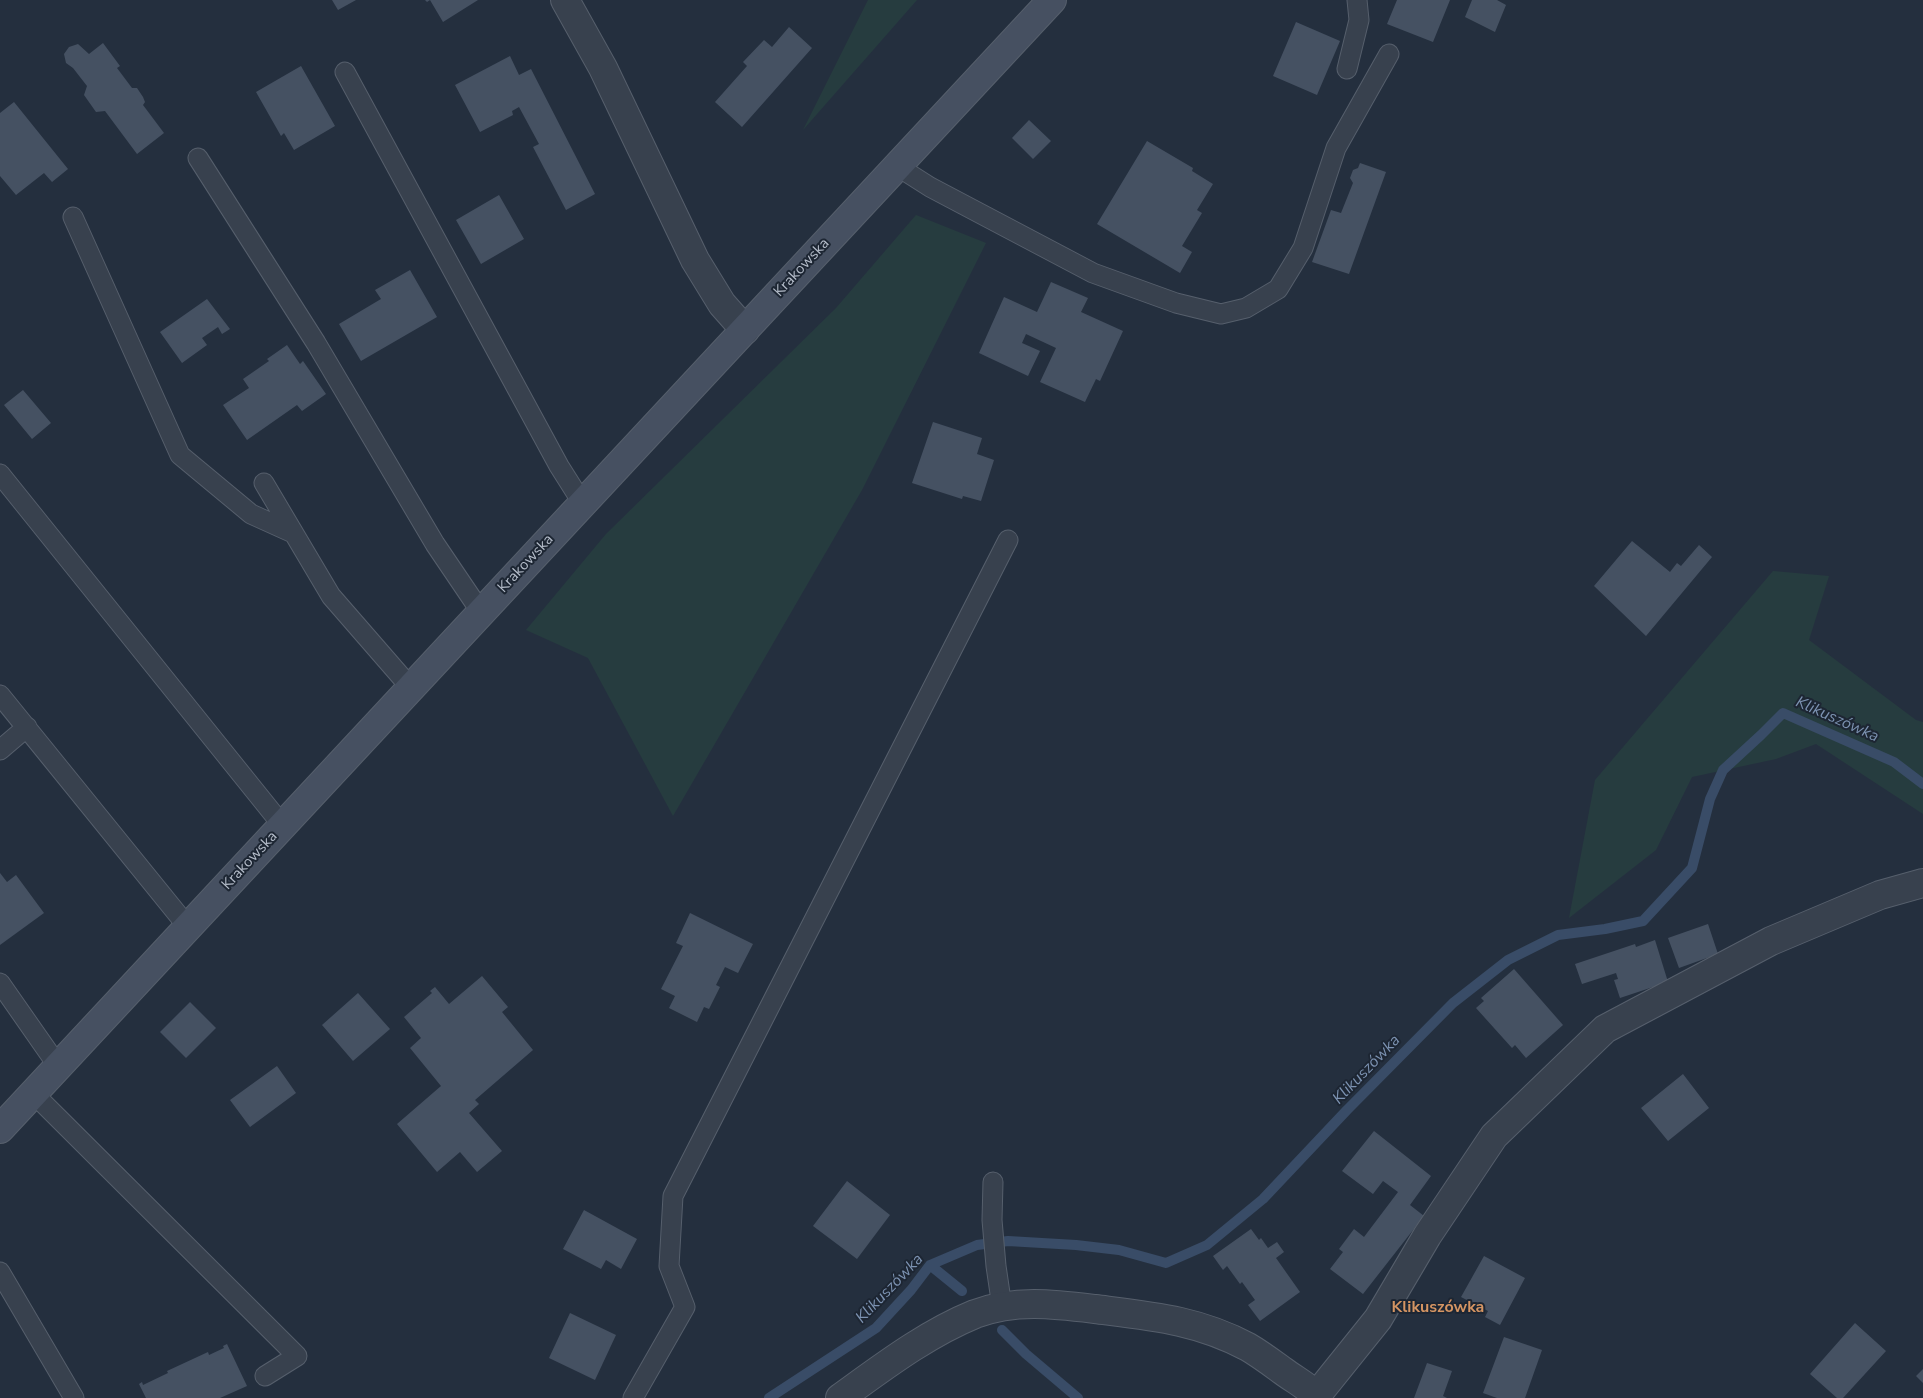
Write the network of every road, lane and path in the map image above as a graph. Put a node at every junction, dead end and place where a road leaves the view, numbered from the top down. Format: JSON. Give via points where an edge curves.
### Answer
{"nodes":[{"id":1,"x":565,"y":0,"type":"edge"},
{"id":2,"x":1052,"y":0,"type":"edge"},
{"id":3,"x":1357,"y":0,"type":"edge"},
{"id":4,"x":1389,"y":54,"type":"dead end"},
{"id":5,"x":1347,"y":70,"type":"dead end"},
{"id":6,"x":345,"y":72,"type":"dead end"},
{"id":7,"x":198,"y":158,"type":"dead end"},
{"id":8,"x":897,"y":166,"type":"junction"},
{"id":9,"x":74,"y":217,"type":"dead end"},
{"id":10,"x":744,"y":330,"type":"junction"},
{"id":11,"x":0,"y":474,"type":"edge"},
{"id":12,"x":264,"y":483,"type":"dead end"},
{"id":13,"x":583,"y":504,"type":"junction"},
{"id":14,"x":293,"y":533,"type":"junction"},
{"id":15,"x":1008,"y":540,"type":"dead end"},
{"id":16,"x":481,"y":612,"type":"junction"},
{"id":17,"x":411,"y":688,"type":"junction"},
{"id":18,"x":0,"y":695,"type":"edge"},
{"id":19,"x":26,"y":727,"type":"junction"},
{"id":20,"x":0,"y":750,"type":"edge"},
{"id":21,"x":283,"y":826,"type":"junction"},
{"id":22,"x":1923,"y":883,"type":"edge"},
{"id":23,"x":188,"y":927,"type":"junction"},
{"id":24,"x":0,"y":983,"type":"edge"},
{"id":25,"x":58,"y":1066,"type":"junction"},
{"id":26,"x":34,"y":1093,"type":"junction"},
{"id":27,"x":0,"y":1129,"type":"edge"},
{"id":28,"x":993,"y":1182,"type":"dead end"},
{"id":29,"x":0,"y":1272,"type":"edge"},
{"id":30,"x":1002,"y":1307,"type":"junction"},
{"id":31,"x":265,"y":1376,"type":"dead end"},
{"id":32,"x":1318,"y":1396,"type":"edge"},
{"id":33,"x":74,"y":1398,"type":"edge"},
{"id":34,"x":634,"y":1398,"type":"edge"},
{"id":35,"x":840,"y":1398,"type":"edge"}],
"edges":[{"from":1,"to":10,"type":"street","via":[[603,68],[695,260],[722,304]]},
{"from":2,"to":8,"type":"main road","name":"Krakowska"},
{"from":3,"to":5,"type":"lane","via":[[1359,20]]},
{"from":4,"to":8,"type":"lane","via":[[1336,148],[1303,248],[1278,289],[1246,308],[1221,314],[1093,273],[930,187]]},
{"from":6,"to":13,"type":"lane","via":[[558,466]]},
{"from":7,"to":16,"type":"lane","via":[[316,343],[435,544]]},
{"from":8,"to":10,"type":"main road","name":"Krakowska"},
{"from":9,"to":14,"type":"lane","via":[[180,455],[251,514]]},
{"from":10,"to":13,"type":"main road","name":"Krakowska"},
{"from":11,"to":21,"type":"lane"},
{"from":12,"to":14,"type":"lane"},
{"from":13,"to":16,"type":"main road","name":"Krakowska"},
{"from":14,"to":17,"type":"lane","via":[[330,596]]},
{"from":15,"to":34,"type":"lane","via":[[673,1196],[669,1266],[685,1307]]},
{"from":16,"to":17,"type":"main road","name":"Krakowska"},
{"from":17,"to":21,"type":"main road","name":"Krakowska"},
{"from":18,"to":19,"type":"lane"},
{"from":19,"to":20,"type":"lane"},
{"from":19,"to":23,"type":"lane"},
{"from":21,"to":23,"type":"main road","name":"Krakowska"},
{"from":22,"to":32,"type":"street","via":[[1880,895],[1771,941],[1605,1029],[1494,1136],[1427,1236],[1378,1319]]},
{"from":23,"to":25,"type":"main road","name":"Krakowska"},
{"from":24,"to":25,"type":"lane"},
{"from":25,"to":26,"type":"main road","name":"Krakowska"},
{"from":26,"to":27,"type":"main road","name":"Krakowska"},
{"from":26,"to":31,"type":"lane","via":[[297,1356]]},
{"from":28,"to":30,"type":"lane","via":[[992,1220]]},
{"from":29,"to":33,"type":"lane"},
{"from":30,"to":32,"type":"street","via":[[1025,1303],[1178,1320],[1214,1331],[1250,1348]]},
{"from":30,"to":35,"type":"street","via":[[976,1314],[937,1333]]}]}
